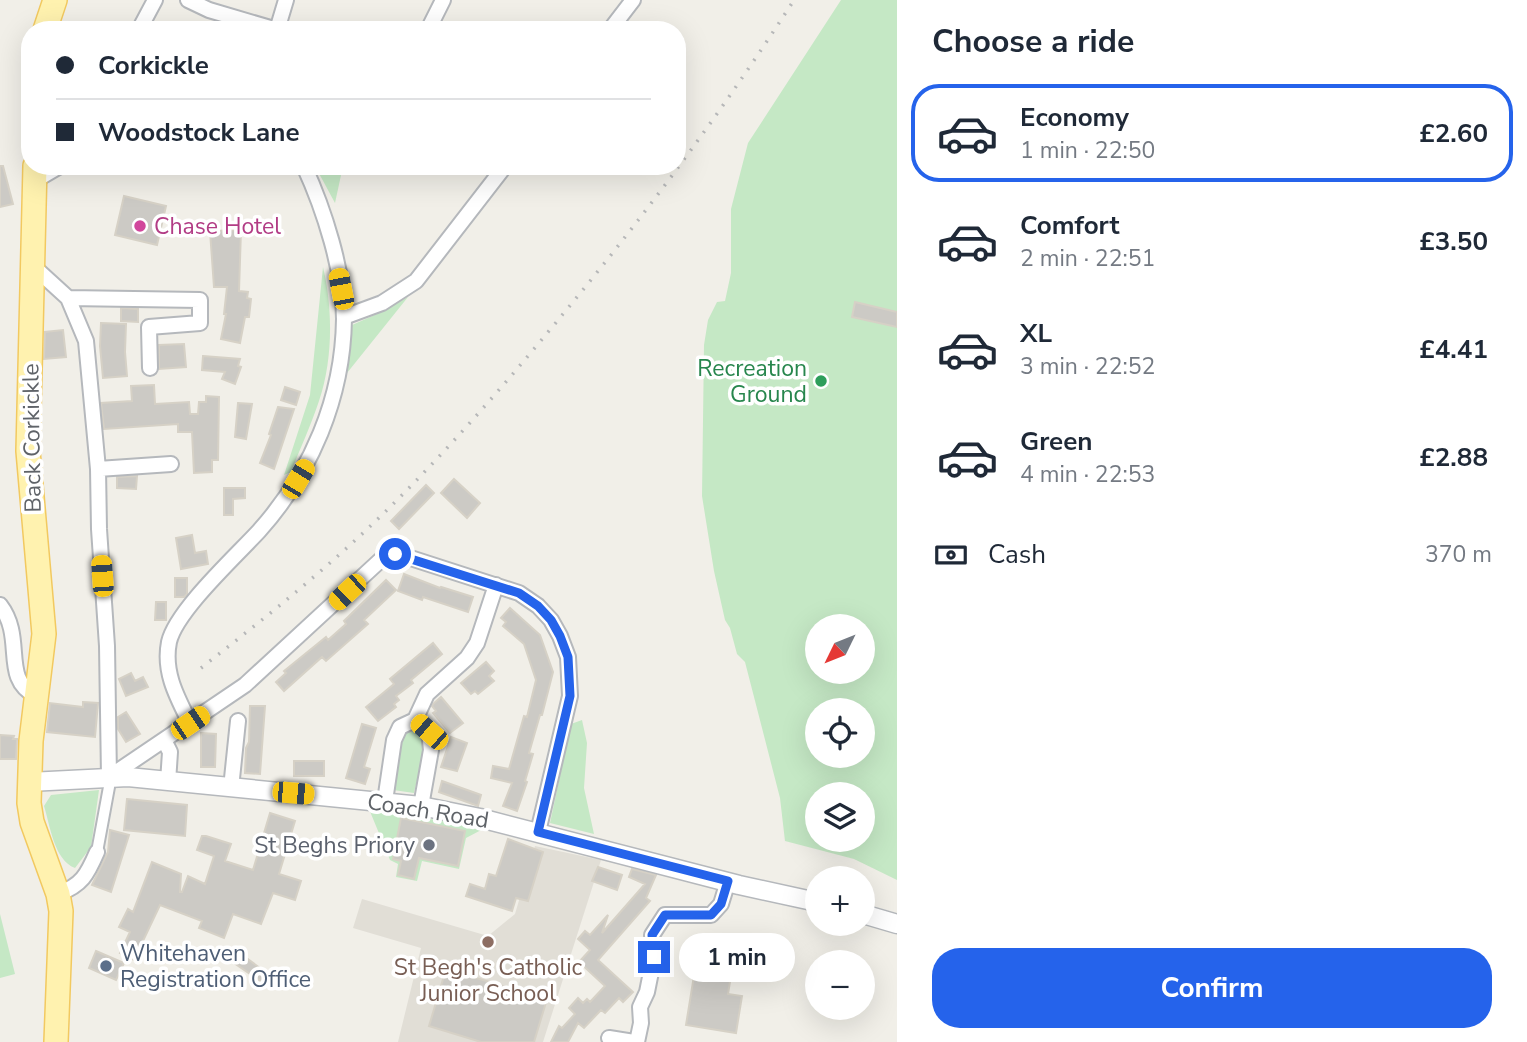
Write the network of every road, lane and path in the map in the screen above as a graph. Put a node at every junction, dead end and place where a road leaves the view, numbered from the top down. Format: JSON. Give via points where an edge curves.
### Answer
{"nodes":[{"id":1,"x":54,"y":0,"type":"edge"},
{"id":2,"x":155,"y":0,"type":"edge"},
{"id":3,"x":188,"y":0,"type":"edge"},
{"id":4,"x":286,"y":0,"type":"edge"},
{"id":5,"x":443,"y":0,"type":"edge"},
{"id":6,"x":634,"y":0,"type":"edge"},
{"id":7,"x":48,"y":21,"type":"edge"},
{"id":8,"x":144,"y":21,"type":"edge"},
{"id":9,"x":248,"y":21,"type":"edge"},
{"id":10,"x":280,"y":21,"type":"edge"},
{"id":11,"x":432,"y":21,"type":"edge"},
{"id":12,"x":617,"y":21,"type":"edge"},
{"id":13,"x":35,"y":175,"type":"edge"},
{"id":14,"x":307,"y":175,"type":"edge"},
{"id":15,"x":498,"y":175,"type":"edge"},
{"id":16,"x":34,"y":267,"type":"junction"},
{"id":17,"x":68,"y":298,"type":"junction"},
{"id":18,"x":344,"y":317,"type":"junction"},
{"id":19,"x":150,"y":368,"type":"dead end"},
{"id":20,"x":171,"y":464,"type":"dead end"},
{"id":21,"x":98,"y":469,"type":"junction"},
{"id":22,"x":496,"y":585,"type":"junction"},
{"id":23,"x":0,"y":605,"type":"edge"},
{"id":24,"x":36,"y":696,"type":"junction"},
{"id":25,"x":415,"y":720,"type":"junction"},
{"id":26,"x":238,"y":721,"type":"dead end"},
{"id":27,"x":190,"y":723,"type":"junction"},
{"id":28,"x":164,"y":740,"type":"junction"},
{"id":29,"x":109,"y":777,"type":"junction"},
{"id":30,"x":29,"y":782,"type":"junction"},
{"id":31,"x":168,"y":782,"type":"junction"},
{"id":32,"x":231,"y":788,"type":"junction"},
{"id":33,"x":385,"y":802,"type":"junction"},
{"id":34,"x":421,"y":806,"type":"junction"},
{"id":35,"x":538,"y":832,"type":"junction"},
{"id":36,"x":97,"y":852,"type":"joint"},
{"id":37,"x":728,"y":881,"type":"junction"},
{"id":38,"x":58,"y":894,"type":"junction"},
{"id":39,"x":805,"y":899,"type":"edge"},
{"id":40,"x":875,"y":918,"type":"edge"},
{"id":41,"x":897,"y":924,"type":"edge"},
{"id":42,"x":609,"y":1038,"type":"dead end"},
{"id":43,"x":56,"y":1042,"type":"edge"},
{"id":44,"x":636,"y":1042,"type":"edge"}],
"edges":[{"from":1,"to":7,"type":"main road"},
{"from":2,"to":8,"type":"street"},
{"from":3,"to":9,"type":"street"},
{"from":4,"to":10,"type":"street"},
{"from":5,"to":11,"type":"street"},
{"from":6,"to":12,"type":"street"},
{"from":13,"to":16,"type":"main road","name":"Back Corkickle"},
{"from":14,"to":18,"type":"street","via":[[326,223]]},
{"from":15,"to":18,"type":"street","via":[[416,281],[382,303]]},
{"from":16,"to":17,"type":"street"},
{"from":16,"to":24,"type":"main road","name":"Back Corkickle","via":[[28,452],[44,634]]},
{"from":17,"to":19,"type":"street","via":[[200,300],[200,323],[149,327]]},
{"from":17,"to":21,"type":"street","via":[[86,341]]},
{"from":18,"to":27,"type":"street","via":[[330,408],[307,465],[260,531],[190,607],[170,640],[169,675]]},
{"from":20,"to":21,"type":"street"},
{"from":21,"to":29,"type":"street"},
{"from":22,"to":25,"type":"street","via":[[477,643],[427,694]]},
{"from":22,"to":27,"type":"street","via":[[386,555],[245,685]]},
{"from":22,"to":35,"type":"street","via":[[538,606],[551,620],[568,657],[569,704]]},
{"from":23,"to":24,"type":"street","via":[[9,616],[11,676],[22,691]]},
{"from":24,"to":30,"type":"main road","name":"Back Corkickle"},
{"from":25,"to":33,"type":"street","via":[[400,727],[394,740]]},
{"from":25,"to":34,"type":"street","via":[[429,732],[431,750]]},
{"from":26,"to":32,"type":"street"},
{"from":27,"to":28,"type":"street"},
{"from":28,"to":29,"type":"street"},
{"from":28,"to":31,"type":"street","via":[[170,752]]},
{"from":29,"to":30,"type":"street","name":"Coach Road"},
{"from":29,"to":31,"type":"street","name":"Coach Road"},
{"from":29,"to":36,"type":"street"},
{"from":30,"to":38,"type":"main road","name":"Back Corkickle","via":[[32,822]]},
{"from":31,"to":32,"type":"street","name":"Coach Road"},
{"from":32,"to":33,"type":"street","name":"Coach Road"},
{"from":33,"to":34,"type":"street","name":"Coach Road"},
{"from":34,"to":35,"type":"street","name":"Coach Road"},
{"from":35,"to":37,"type":"street","name":"Coach Road"},
{"from":36,"to":38,"type":"street","via":[[80,883]]},
{"from":37,"to":39,"type":"street","name":"Coach Road"},
{"from":37,"to":44,"type":"street","via":[[721,904],[711,915],[665,915],[652,935],[654,957]]},
{"from":38,"to":43,"type":"main road","name":"Back Corkickle","via":[[62,929]]},
{"from":40,"to":41,"type":"street"},
{"from":42,"to":44,"type":"street"}]}
